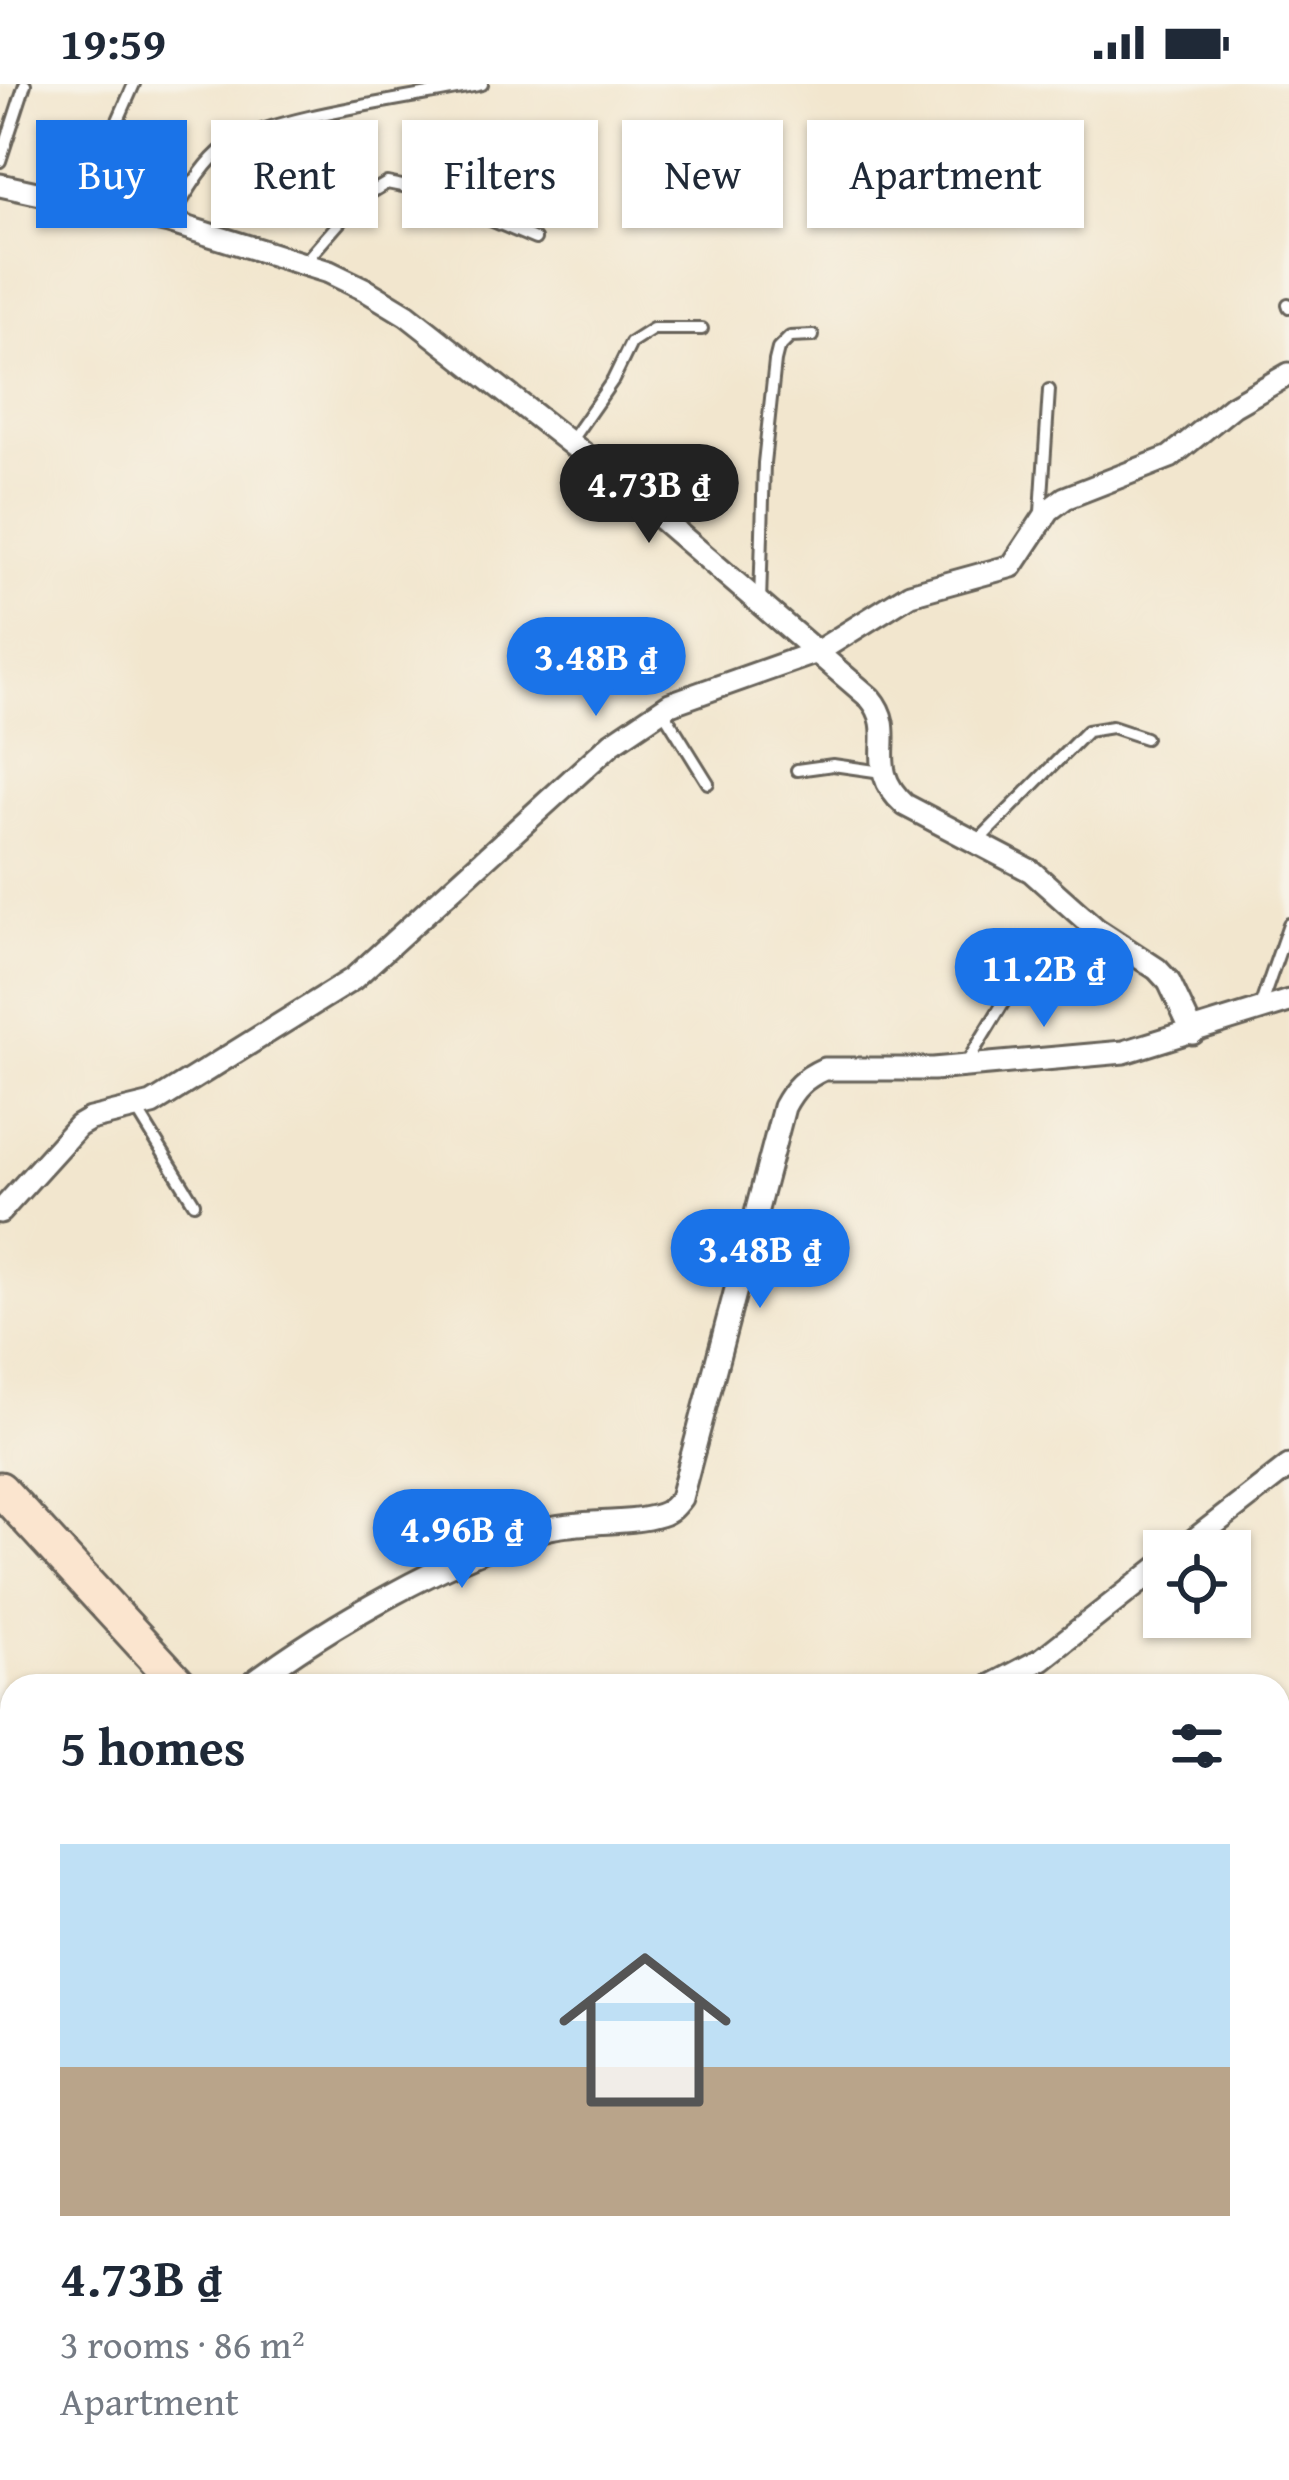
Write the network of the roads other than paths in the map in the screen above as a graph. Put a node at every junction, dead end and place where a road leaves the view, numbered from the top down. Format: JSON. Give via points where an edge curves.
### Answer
{"nodes":[{"id":1,"x":25,"y":84,"type":"edge"},
{"id":2,"x":134,"y":84,"type":"edge"},
{"id":3,"x":482,"y":84,"type":"edge"},
{"id":4,"x":118,"y":120,"type":"edge"},
{"id":5,"x":0,"y":161,"type":"edge"},
{"id":6,"x":0,"y":185,"type":"edge"},
{"id":7,"x":36,"y":193,"type":"edge"},
{"id":8,"x":187,"y":194,"type":"edge"},
{"id":9,"x":187,"y":228,"type":"edge"},
{"id":10,"x":535,"y":239,"type":"dead end"},
{"id":11,"x":303,"y":264,"type":"junction"},
{"id":12,"x":702,"y":329,"type":"dead end"},
{"id":13,"x":813,"y":336,"type":"dead end"},
{"id":14,"x":1289,"y":374,"type":"edge"},
{"id":15,"x":1049,"y":390,"type":"dead end"},
{"id":16,"x":569,"y":443,"type":"junction"},
{"id":17,"x":1040,"y":523,"type":"junction"},
{"id":18,"x":760,"y":604,"type":"junction"},
{"id":19,"x":817,"y":652,"type":"junction"},
{"id":20,"x":662,"y":710,"type":"junction"},
{"id":21,"x":1145,"y":738,"type":"dead end"},
{"id":22,"x":797,"y":770,"type":"dead end"},
{"id":23,"x":883,"y":772,"type":"junction"},
{"id":24,"x":708,"y":783,"type":"dead end"},
{"id":25,"x":977,"y":842,"type":"junction"},
{"id":26,"x":1289,"y":924,"type":"edge"},
{"id":27,"x":1015,"y":985,"type":"dead end"},
{"id":28,"x":1289,"y":1001,"type":"edge"},
{"id":29,"x":1260,"y":1007,"type":"junction"},
{"id":30,"x":1193,"y":1033,"type":"junction"},
{"id":31,"x":964,"y":1066,"type":"junction"},
{"id":32,"x":136,"y":1110,"type":"junction"},
{"id":33,"x":194,"y":1203,"type":"dead end"},
{"id":34,"x":0,"y":1212,"type":"edge"},
{"id":35,"x":1289,"y":1466,"type":"edge"},
{"id":36,"x":0,"y":1489,"type":"edge"},
{"id":37,"x":1207,"y":1530,"type":"edge"},
{"id":38,"x":1143,"y":1580,"type":"edge"},
{"id":39,"x":170,"y":1674,"type":"edge"},
{"id":40,"x":267,"y":1674,"type":"edge"},
{"id":41,"x":1014,"y":1674,"type":"edge"}],
"edges":[{"from":1,"to":5,"type":"lane"},
{"from":2,"to":4,"type":"lane"},
{"from":3,"to":8,"type":"lane","via":[[244,137],[205,167]]},
{"from":6,"to":7,"type":"street"},
{"from":9,"to":11,"type":"street"},
{"from":10,"to":11,"type":"lane","via":[[387,183],[360,199]]},
{"from":11,"to":16,"type":"street","via":[[406,315]]},
{"from":12,"to":16,"type":"lane","via":[[653,329],[631,344]]},
{"from":13,"to":18,"type":"lane","via":[[790,337],[775,362]]},
{"from":14,"to":17,"type":"street","via":[[1170,457],[1065,498]]},
{"from":15,"to":17,"type":"lane"},
{"from":16,"to":18,"type":"street"},
{"from":17,"to":19,"type":"street","via":[[1012,566],[910,594]]},
{"from":18,"to":19,"type":"street"},
{"from":19,"to":20,"type":"street"},
{"from":19,"to":23,"type":"street","via":[[879,708]]},
{"from":20,"to":24,"type":"lane"},
{"from":20,"to":32,"type":"street","via":[[612,742],[353,980]]},
{"from":21,"to":25,"type":"lane","via":[[1112,727],[1087,731]]},
{"from":22,"to":23,"type":"lane"},
{"from":23,"to":25,"type":"street","via":[[905,805]]},
{"from":25,"to":30,"type":"street","via":[[1030,871],[1157,969]]},
{"from":26,"to":29,"type":"lane"},
{"from":27,"to":31,"type":"lane"},
{"from":28,"to":29,"type":"street"},
{"from":29,"to":30,"type":"street"},
{"from":30,"to":31,"type":"street","via":[[1124,1052]]},
{"from":31,"to":40,"type":"street","via":[[824,1070],[794,1088],[672,1510],[553,1528],[472,1556]]},
{"from":32,"to":33,"type":"lane"},
{"from":32,"to":34,"type":"street","via":[[78,1126]]},
{"from":35,"to":37,"type":"street"},
{"from":36,"to":39,"type":"street"},
{"from":38,"to":41,"type":"street"}]}
